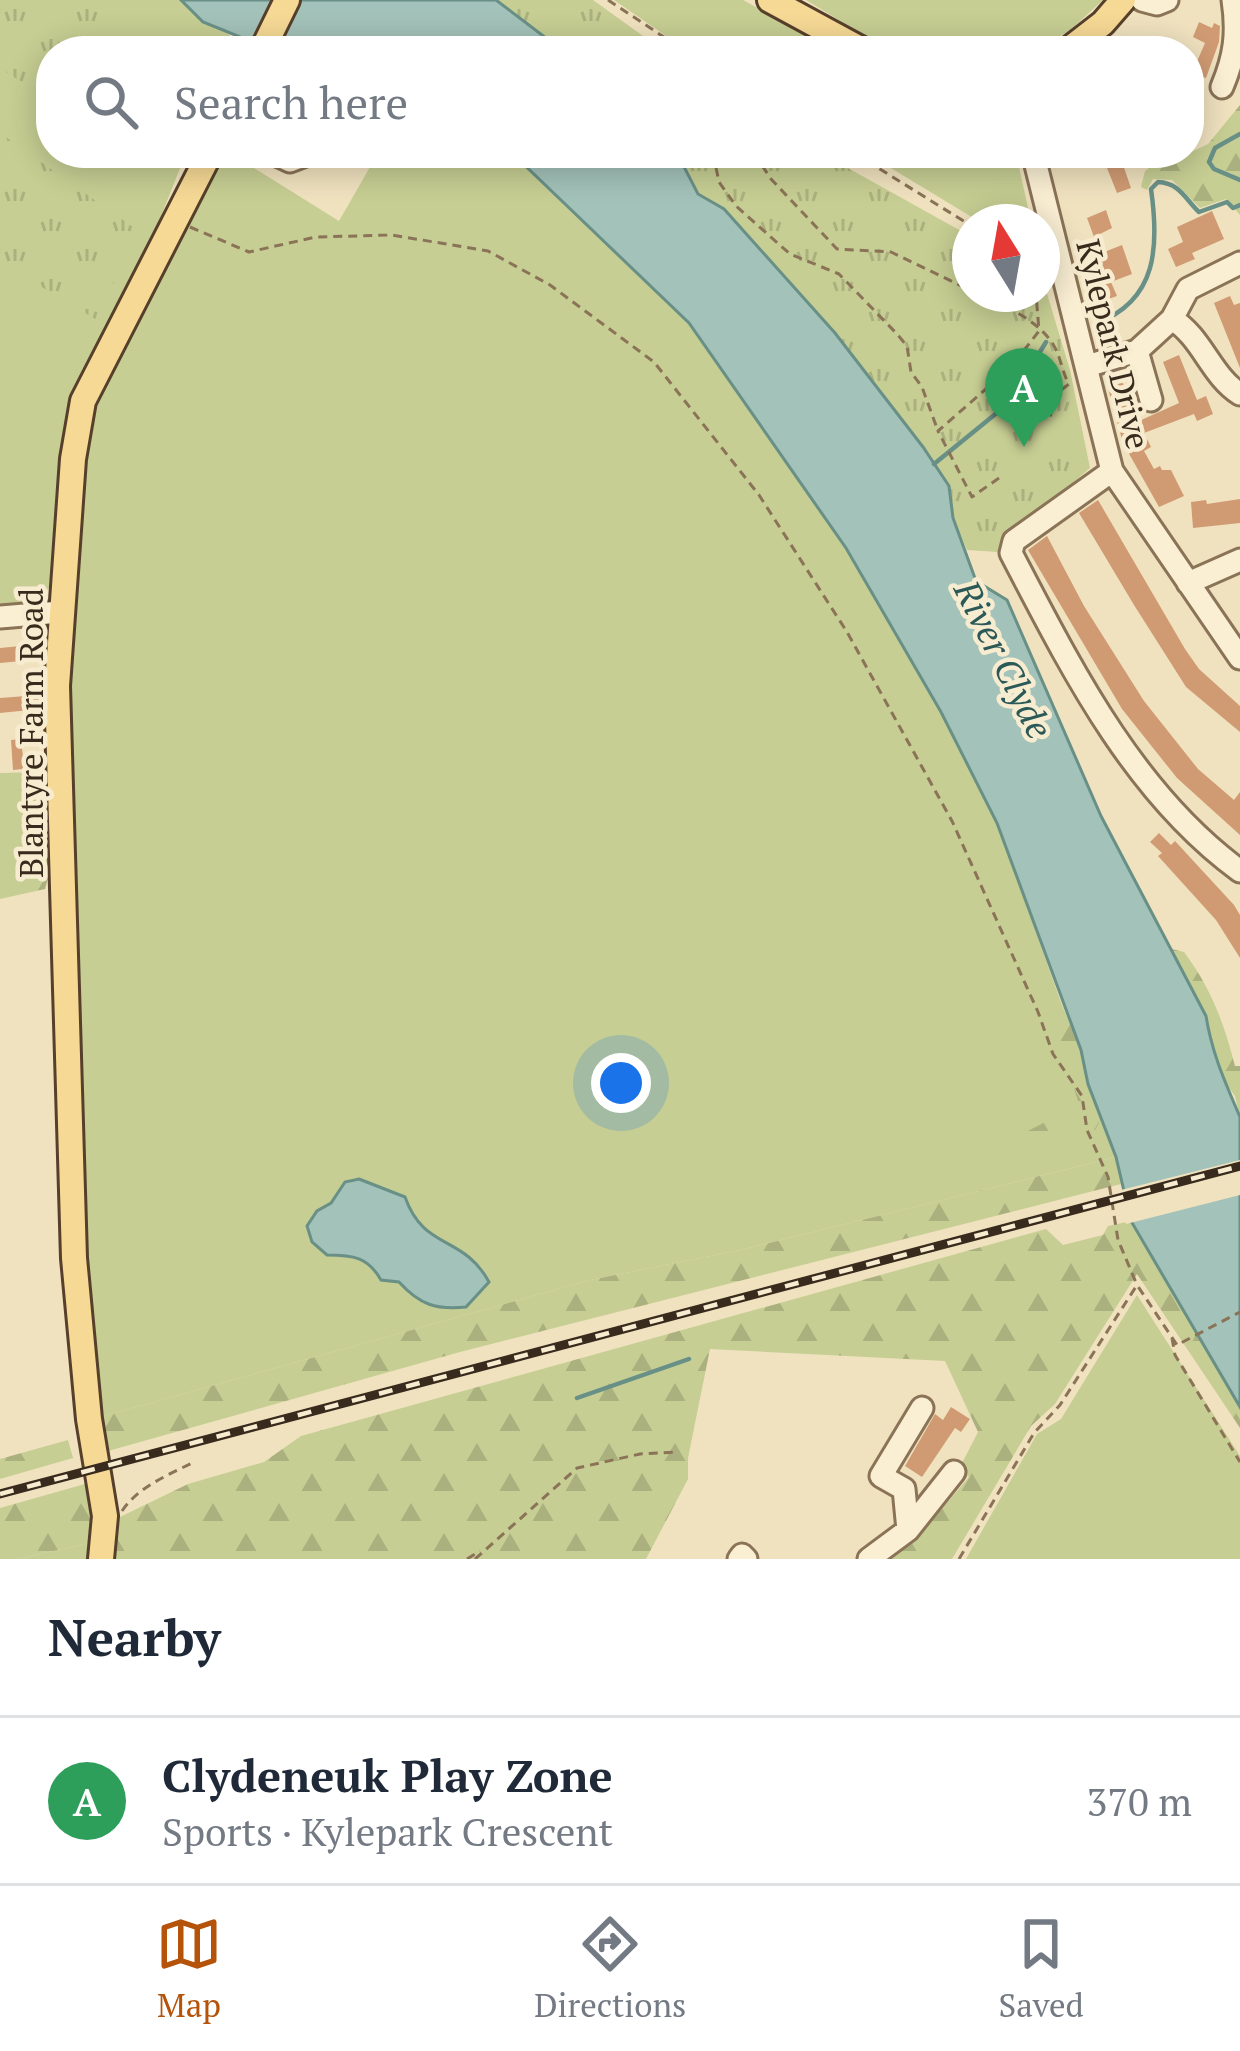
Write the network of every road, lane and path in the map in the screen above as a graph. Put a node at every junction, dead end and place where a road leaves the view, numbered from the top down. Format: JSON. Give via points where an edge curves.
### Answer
{"nodes":[{"id":1,"x":286,"y":0,"type":"edge"},
{"id":2,"x":608,"y":0,"type":"edge"},
{"id":3,"x":770,"y":0,"type":"edge"},
{"id":4,"x":1123,"y":0,"type":"edge"},
{"id":5,"x":1142,"y":0,"type":"edge"},
{"id":6,"x":1167,"y":0,"type":"edge"},
{"id":7,"x":1233,"y":0,"type":"edge"},
{"id":8,"x":269,"y":36,"type":"edge"},
{"id":9,"x":662,"y":36,"type":"edge"},
{"id":10,"x":836,"y":36,"type":"edge"},
{"id":11,"x":1086,"y":36,"type":"edge"},
{"id":12,"x":1222,"y":87,"type":"dead end"},
{"id":13,"x":201,"y":168,"type":"edge"},
{"id":14,"x":716,"y":168,"type":"edge"},
{"id":15,"x":764,"y":168,"type":"edge"},
{"id":16,"x":878,"y":168,"type":"edge"},
{"id":17,"x":1037,"y":168,"type":"edge"},
{"id":18,"x":952,"y":214,"type":"edge"},
{"id":19,"x":175,"y":219,"type":"junction"},
{"id":20,"x":1240,"y":263,"type":"edge"},
{"id":21,"x":952,"y":281,"type":"edge"},
{"id":22,"x":1016,"y":312,"type":"edge"},
{"id":23,"x":1037,"y":312,"type":"edge"},
{"id":24,"x":1172,"y":319,"type":"junction"},
{"id":25,"x":1039,"y":331,"type":"junction"},
{"id":26,"x":1137,"y":351,"type":"junction"},
{"id":27,"x":1087,"y":366,"type":"junction"},
{"id":28,"x":1240,"y":394,"type":"edge"},
{"id":29,"x":1151,"y":400,"type":"dead end"},
{"id":30,"x":1050,"y":417,"type":"dead end"},
{"id":31,"x":938,"y":431,"type":"junction"},
{"id":32,"x":1112,"y":471,"type":"junction"},
{"id":33,"x":999,"y":478,"type":"dead end"},
{"id":34,"x":1240,"y":560,"type":"edge"},
{"id":35,"x":1188,"y":583,"type":"junction"},
{"id":36,"x":60,"y":612,"type":"junction"},
{"id":37,"x":0,"y":617,"type":"edge"},
{"id":38,"x":1240,"y":658,"type":"edge"},
{"id":39,"x":1240,"y":871,"type":"edge"},
{"id":40,"x":1137,"y":1285,"type":"junction"},
{"id":41,"x":1240,"y":1312,"type":"edge"},
{"id":42,"x":1171,"y":1336,"type":"junction"},
{"id":43,"x":922,"y":1408,"type":"dead end"},
{"id":44,"x":675,"y":1452,"type":"dead end"},
{"id":45,"x":194,"y":1462,"type":"dead end"},
{"id":46,"x":1240,"y":1462,"type":"edge"},
{"id":47,"x":954,"y":1472,"type":"dead end"},
{"id":48,"x":118,"y":1516,"type":"dead end"},
{"id":49,"x":908,"y":1529,"type":"junction"},
{"id":50,"x":482,"y":1550,"type":"junction"},
{"id":51,"x":101,"y":1559,"type":"edge"},
{"id":52,"x":467,"y":1559,"type":"edge"},
{"id":53,"x":476,"y":1559,"type":"edge"},
{"id":54,"x":869,"y":1559,"type":"edge"},
{"id":55,"x":959,"y":1559,"type":"edge"}],
"edges":[{"from":1,"to":8,"type":"main road"},
{"from":2,"to":9,"type":"path"},
{"from":3,"to":10,"type":"main road"},
{"from":4,"to":11,"type":"main road"},
{"from":5,"to":6,"type":"street"},
{"from":7,"to":12,"type":"street","via":[[1235,56]]},
{"from":13,"to":19,"type":"main road","name":"Blantyre Farm Road"},
{"from":14,"to":31,"type":"path","via":[[736,206],[790,254],[839,274],[897,334]]},
{"from":15,"to":21,"type":"path","via":[[837,249],[891,252]]},
{"from":16,"to":18,"type":"path"},
{"from":17,"to":27,"type":"street","name":"Kylepark Drive"},
{"from":19,"to":36,"type":"main road","name":"Blantyre Farm Road","via":[[83,401]]},
{"from":19,"to":40,"type":"path","via":[[249,252],[316,237],[392,235],[488,251],[550,285],[654,362],[759,495],[952,821],[1053,1054],[1082,1096]]},
{"from":20,"to":24,"type":"street","via":[[1188,289]]},
{"from":22,"to":25,"type":"path"},
{"from":23,"to":25,"type":"path"},
{"from":24,"to":26,"type":"street"},
{"from":24,"to":28,"type":"street"},
{"from":25,"to":30,"type":"path","via":[[1058,351],[1069,384]]},
{"from":25,"to":31,"type":"path"},
{"from":26,"to":27,"type":"street"},
{"from":26,"to":29,"type":"street"},
{"from":27,"to":32,"type":"street","name":"Kylepark Drive"},
{"from":31,"to":33,"type":"path","via":[[972,497]]},
{"from":32,"to":35,"type":"street","name":"Kylepark Drive"},
{"from":32,"to":39,"type":"street","via":[[1014,541],[1011,554],[1129,759],[1177,818]]},
{"from":34,"to":35,"type":"street"},
{"from":35,"to":38,"type":"street","name":"Kylepark Drive"},
{"from":36,"to":37,"type":"street"},
{"from":36,"to":51,"type":"main road","name":"Blantyre Farm Road","via":[[74,1258],[105,1516]]},
{"from":40,"to":42,"type":"path"},
{"from":40,"to":55,"type":"path"},
{"from":41,"to":42,"type":"path","via":[[1178,1345]]},
{"from":42,"to":46,"type":"path"},
{"from":43,"to":49,"type":"street","via":[[881,1476],[904,1490]]},
{"from":44,"to":50,"type":"path","via":[[577,1468]]},
{"from":45,"to":48,"type":"path","via":[[129,1500]]},
{"from":47,"to":49,"type":"street"},
{"from":49,"to":54,"type":"street"},
{"from":50,"to":52,"type":"path"},
{"from":50,"to":53,"type":"path"}]}
